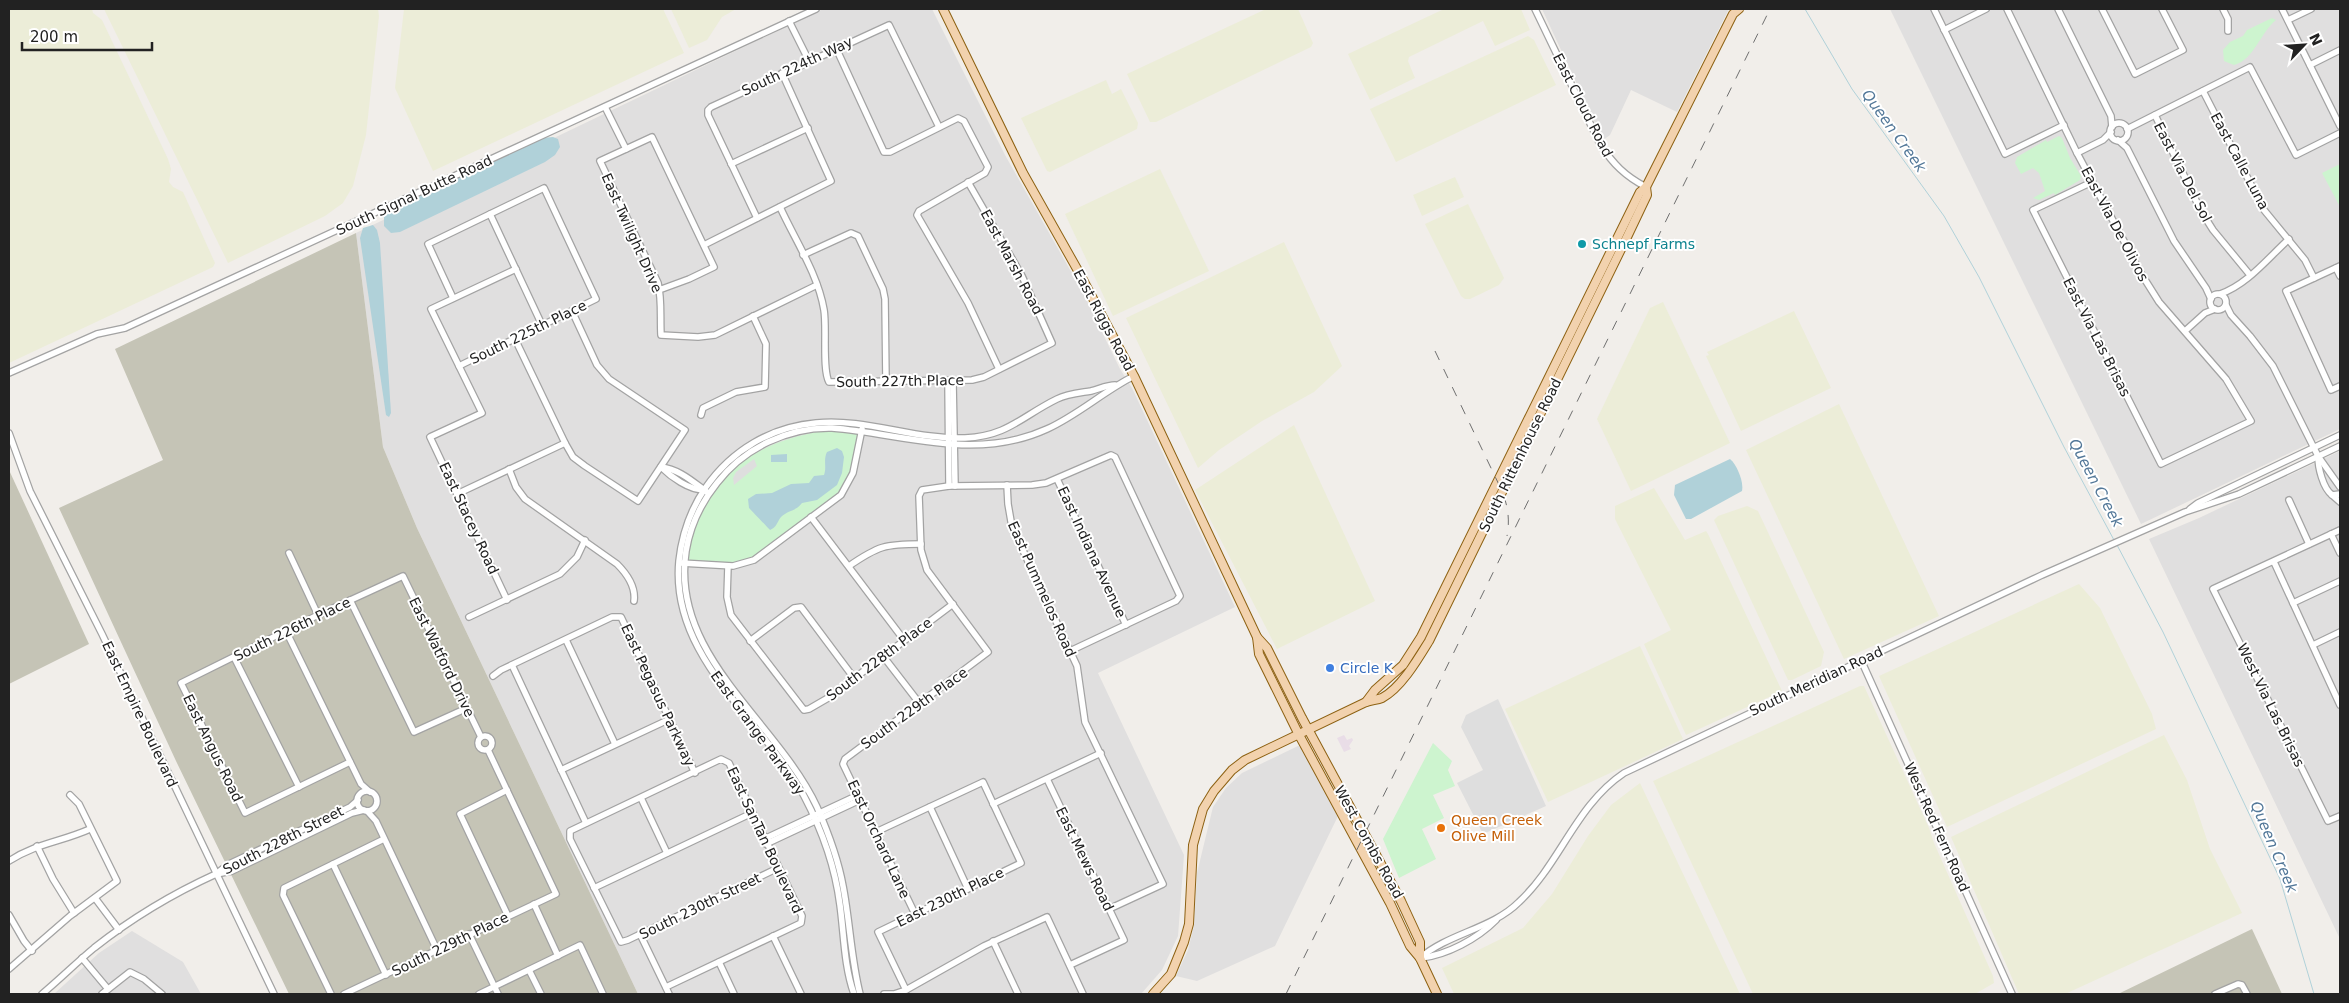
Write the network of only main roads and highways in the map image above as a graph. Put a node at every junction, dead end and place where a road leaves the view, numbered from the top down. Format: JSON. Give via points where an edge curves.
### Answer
{"nodes":[{"id":1,"x":943,"y":9,"type":"edge"},
{"id":2,"x":1735,"y":11,"type":"edge"},
{"id":3,"x":1646,"y":187,"type":"junction"},
{"id":4,"x":1424,"y":632,"type":"junction"},
{"id":5,"x":1257,"y":636,"type":"junction"},
{"id":6,"x":1402,"y":665,"type":"junction"},
{"id":7,"x":1412,"y":668,"type":"junction"},
{"id":8,"x":1389,"y":692,"type":"junction"},
{"id":9,"x":1366,"y":702,"type":"junction"},
{"id":10,"x":1308,"y":729,"type":"junction"},
{"id":11,"x":1298,"y":733,"type":"junction"},
{"id":12,"x":1420,"y":958,"type":"junction"},
{"id":13,"x":1153,"y":994,"type":"edge"},
{"id":14,"x":1437,"y":994,"type":"edge"}],
"edges":[{"from":1,"to":5,"type":"main road","name":"East Riggs Road","via":[[1023,174],[1134,376]]},
{"from":2,"to":3,"type":"main road","name":"South Rittenhouse Road"},
{"from":3,"to":4,"type":"main road","name":"South Rittenhouse Road","via":[[1640,192]]},
{"from":3,"to":7,"type":"main road","name":"South Rittenhouse Road","via":[[1647,195],[1628,235],[1429,641]]},
{"from":4,"to":6,"type":"main road","name":"South Rittenhouse Road"},
{"from":4,"to":7,"type":"main road","via":[[1425,640]]},
{"from":5,"to":10,"type":"main road","name":"East Riggs Road","via":[[1267,648]]},
{"from":5,"to":11,"type":"main road","name":"East Riggs Road","via":[[1259,654]]},
{"from":6,"to":8,"type":"main road","via":[[1400,674],[1389,684]]},
{"from":6,"to":9,"type":"main road","name":"South Rittenhouse Road"},
{"from":7,"to":8,"type":"main road","name":"South Rittenhouse Road"},
{"from":8,"to":9,"type":"main road","name":"South Rittenhouse Road","via":[[1382,698]]},
{"from":9,"to":10,"type":"main road","name":"South Rittenhouse Road"},
{"from":10,"to":11,"type":"main road","name":"South Rittenhouse Road"},
{"from":10,"to":12,"type":"main road","name":"West Combs Road","via":[[1401,901],[1420,942]]},
{"from":11,"to":12,"type":"main road","name":"West Combs Road","via":[[1390,902],[1410,946]]},
{"from":11,"to":13,"type":"main road","name":"South Rittenhouse Road","via":[[1237,766],[1208,800],[1193,845],[1189,924],[1184,942],[1171,974]]},
{"from":12,"to":14,"type":"main road","name":"West Combs Road"}]}
